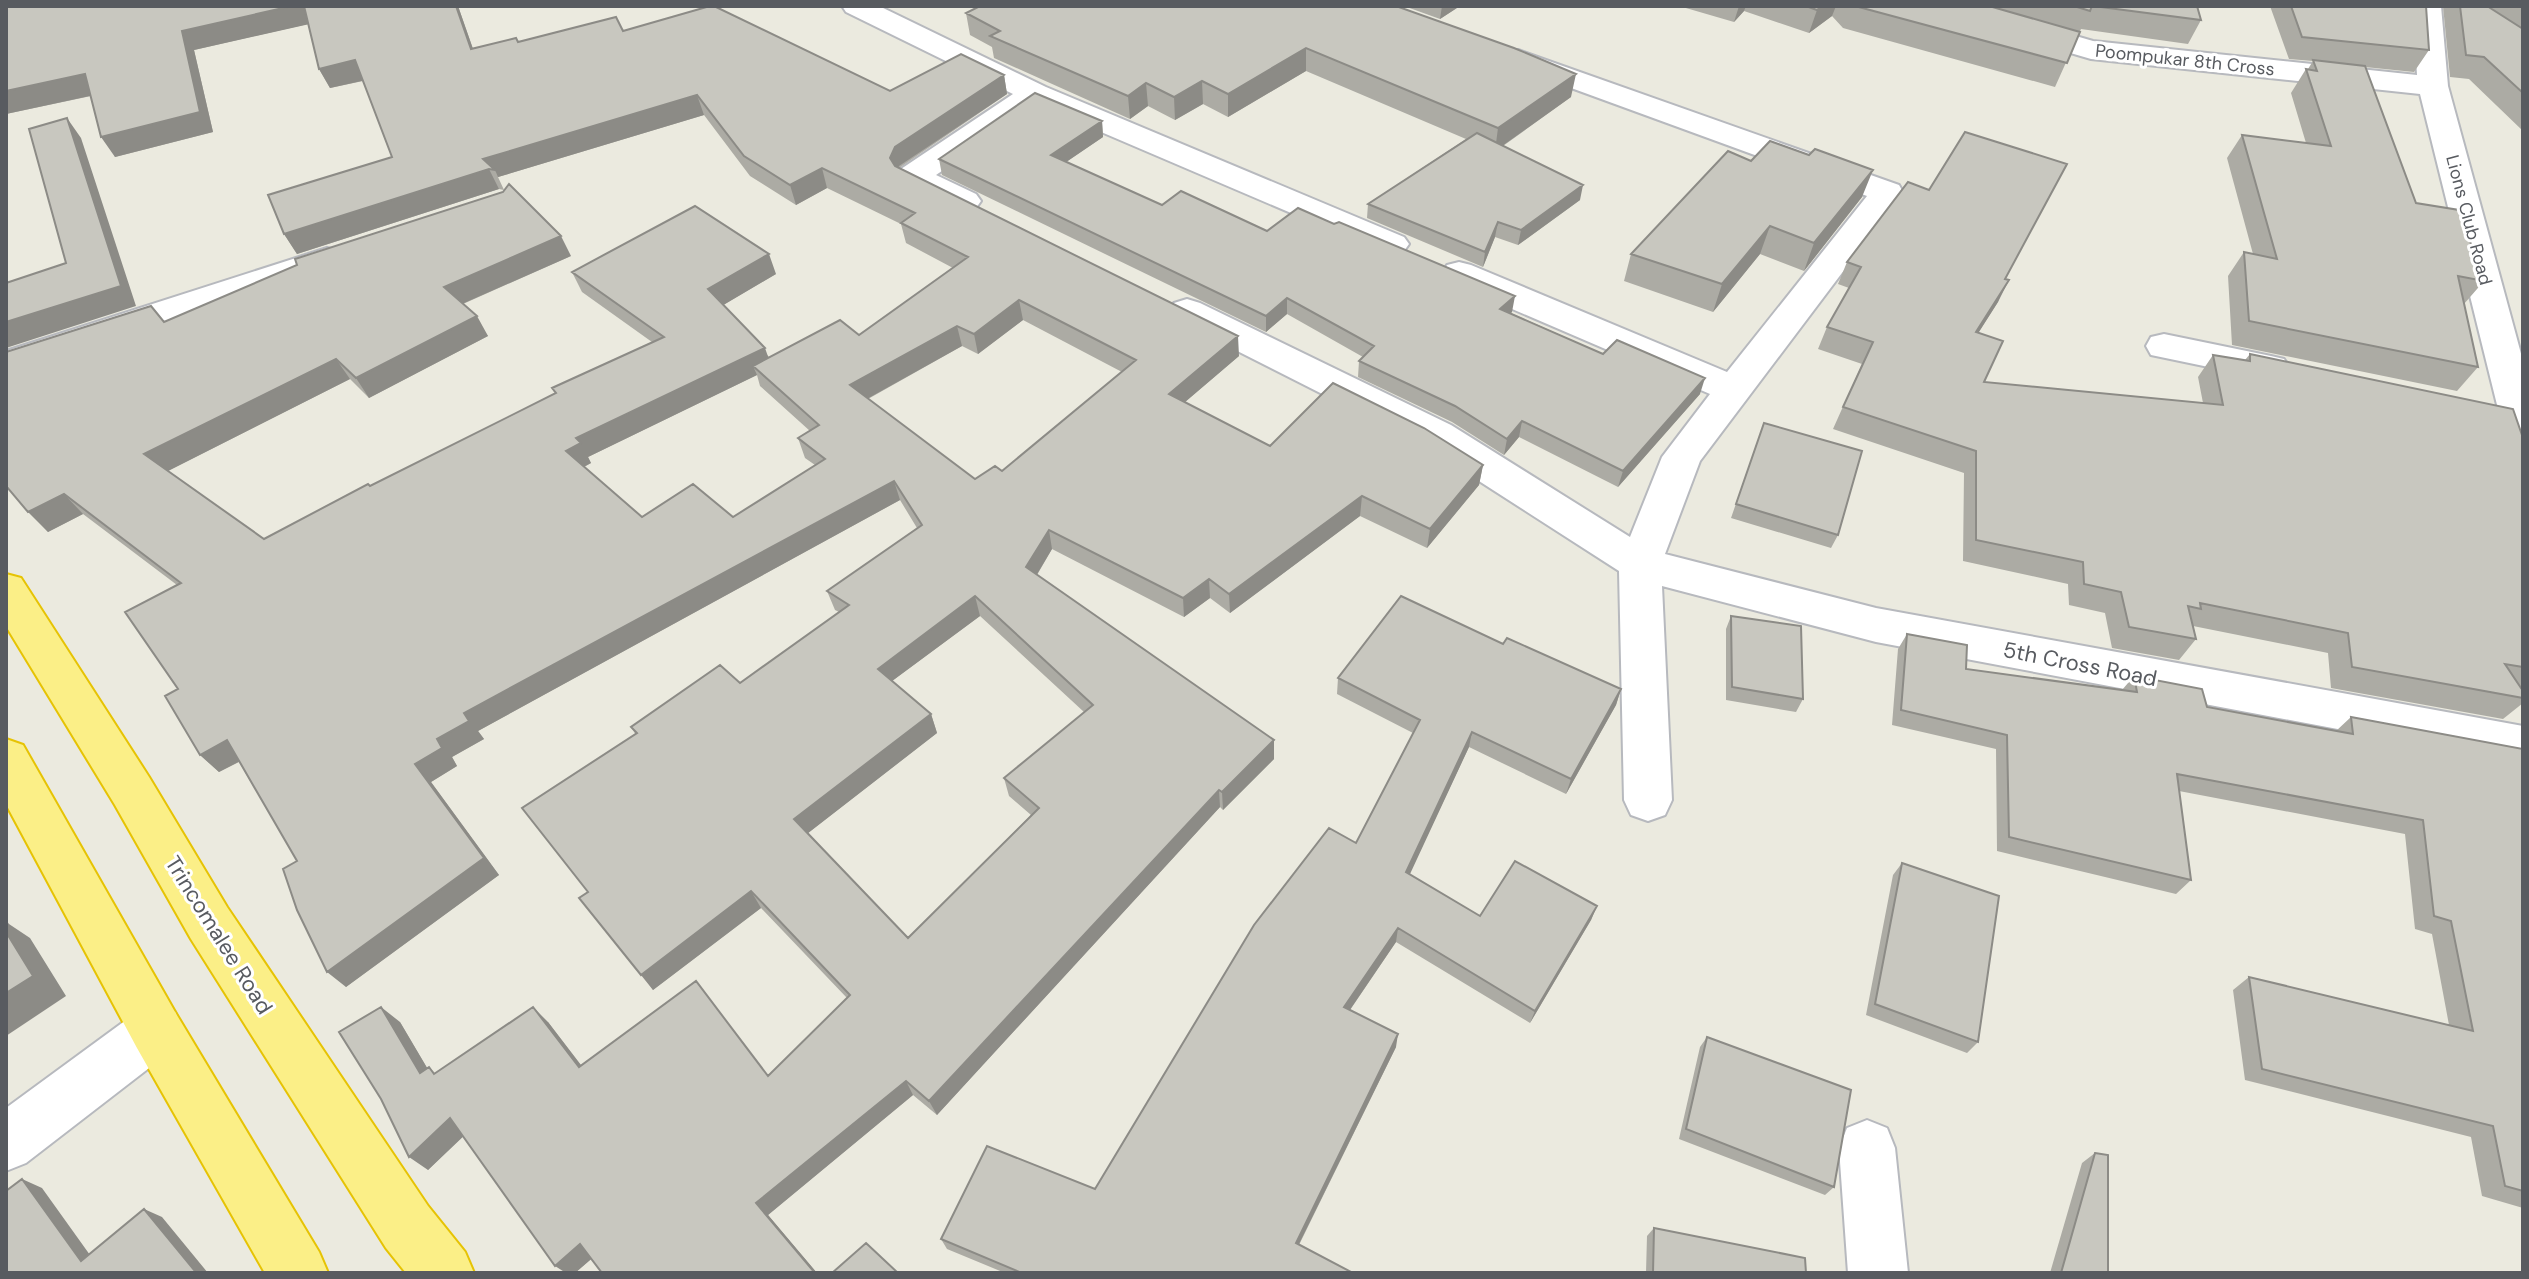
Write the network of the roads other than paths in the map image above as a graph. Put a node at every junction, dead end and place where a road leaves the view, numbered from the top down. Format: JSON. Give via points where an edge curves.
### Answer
{"nodes":[{"id":1,"x":856,"y":6,"type":"edge"},
{"id":2,"x":1941,"y":6,"type":"edge"},
{"id":3,"x":2427,"y":6,"type":"edge"},
{"id":4,"x":1487,"y":48,"type":"edge"},
{"id":5,"x":2433,"y":86,"type":"junction"},
{"id":6,"x":1035,"y":93,"type":"junction"},
{"id":7,"x":994,"y":216,"type":"edge"},
{"id":8,"x":350,"y":251,"type":"edge"},
{"id":9,"x":1157,"y":296,"type":"edge"},
{"id":10,"x":2164,"y":346,"type":"dead end"},
{"id":11,"x":6,"y":364,"type":"edge"},
{"id":12,"x":2307,"y":375,"type":"edge"},
{"id":13,"x":1733,"y":389,"type":"junction"},
{"id":14,"x":2511,"y":422,"type":"edge"},
{"id":15,"x":1640,"y":564,"type":"junction"},
{"id":16,"x":6,"y":590,"type":"edge"},
{"id":17,"x":2523,"y":745,"type":"edge"},
{"id":18,"x":7,"y":761,"type":"edge"},
{"id":19,"x":1648,"y":800,"type":"dead end"},
{"id":20,"x":156,"y":1030,"type":"junction"},
{"id":21,"x":6,"y":1143,"type":"edge"},
{"id":22,"x":1867,"y":1148,"type":"dead end"},
{"id":23,"x":298,"y":1273,"type":"edge"},
{"id":24,"x":444,"y":1273,"type":"edge"},
{"id":25,"x":1878,"y":1273,"type":"edge"}],
"edges":[{"from":1,"to":6,"type":"street"},
{"from":2,"to":5,"type":"street","name":"Poompukar 8th Cross","via":[[2091,50]]},
{"from":3,"to":5,"type":"street","name":"Lions Club Road"},
{"from":4,"to":13,"type":"street","via":[[1887,192]]},
{"from":5,"to":14,"type":"street","name":"Lions Club Road"},
{"from":6,"to":7,"type":"street","via":[[913,176]]},
{"from":6,"to":13,"type":"street"},
{"from":8,"to":11,"type":"street"},
{"from":9,"to":15,"type":"street","name":"5th Cross Road","via":[[1437,435]]},
{"from":10,"to":12,"type":"street"},
{"from":13,"to":15,"type":"street","via":[[1682,457]]},
{"from":15,"to":17,"type":"street","name":"5th Cross Road","via":[[1876,625]]},
{"from":15,"to":19,"type":"street"},
{"from":16,"to":24,"type":"highway","name":"Trincomalee Road","via":[[209,923],[407,1227]]},
{"from":18,"to":20,"type":"highway"},
{"from":20,"to":21,"type":"street"},
{"from":20,"to":23,"type":"highway"},
{"from":22,"to":25,"type":"street"}]}
